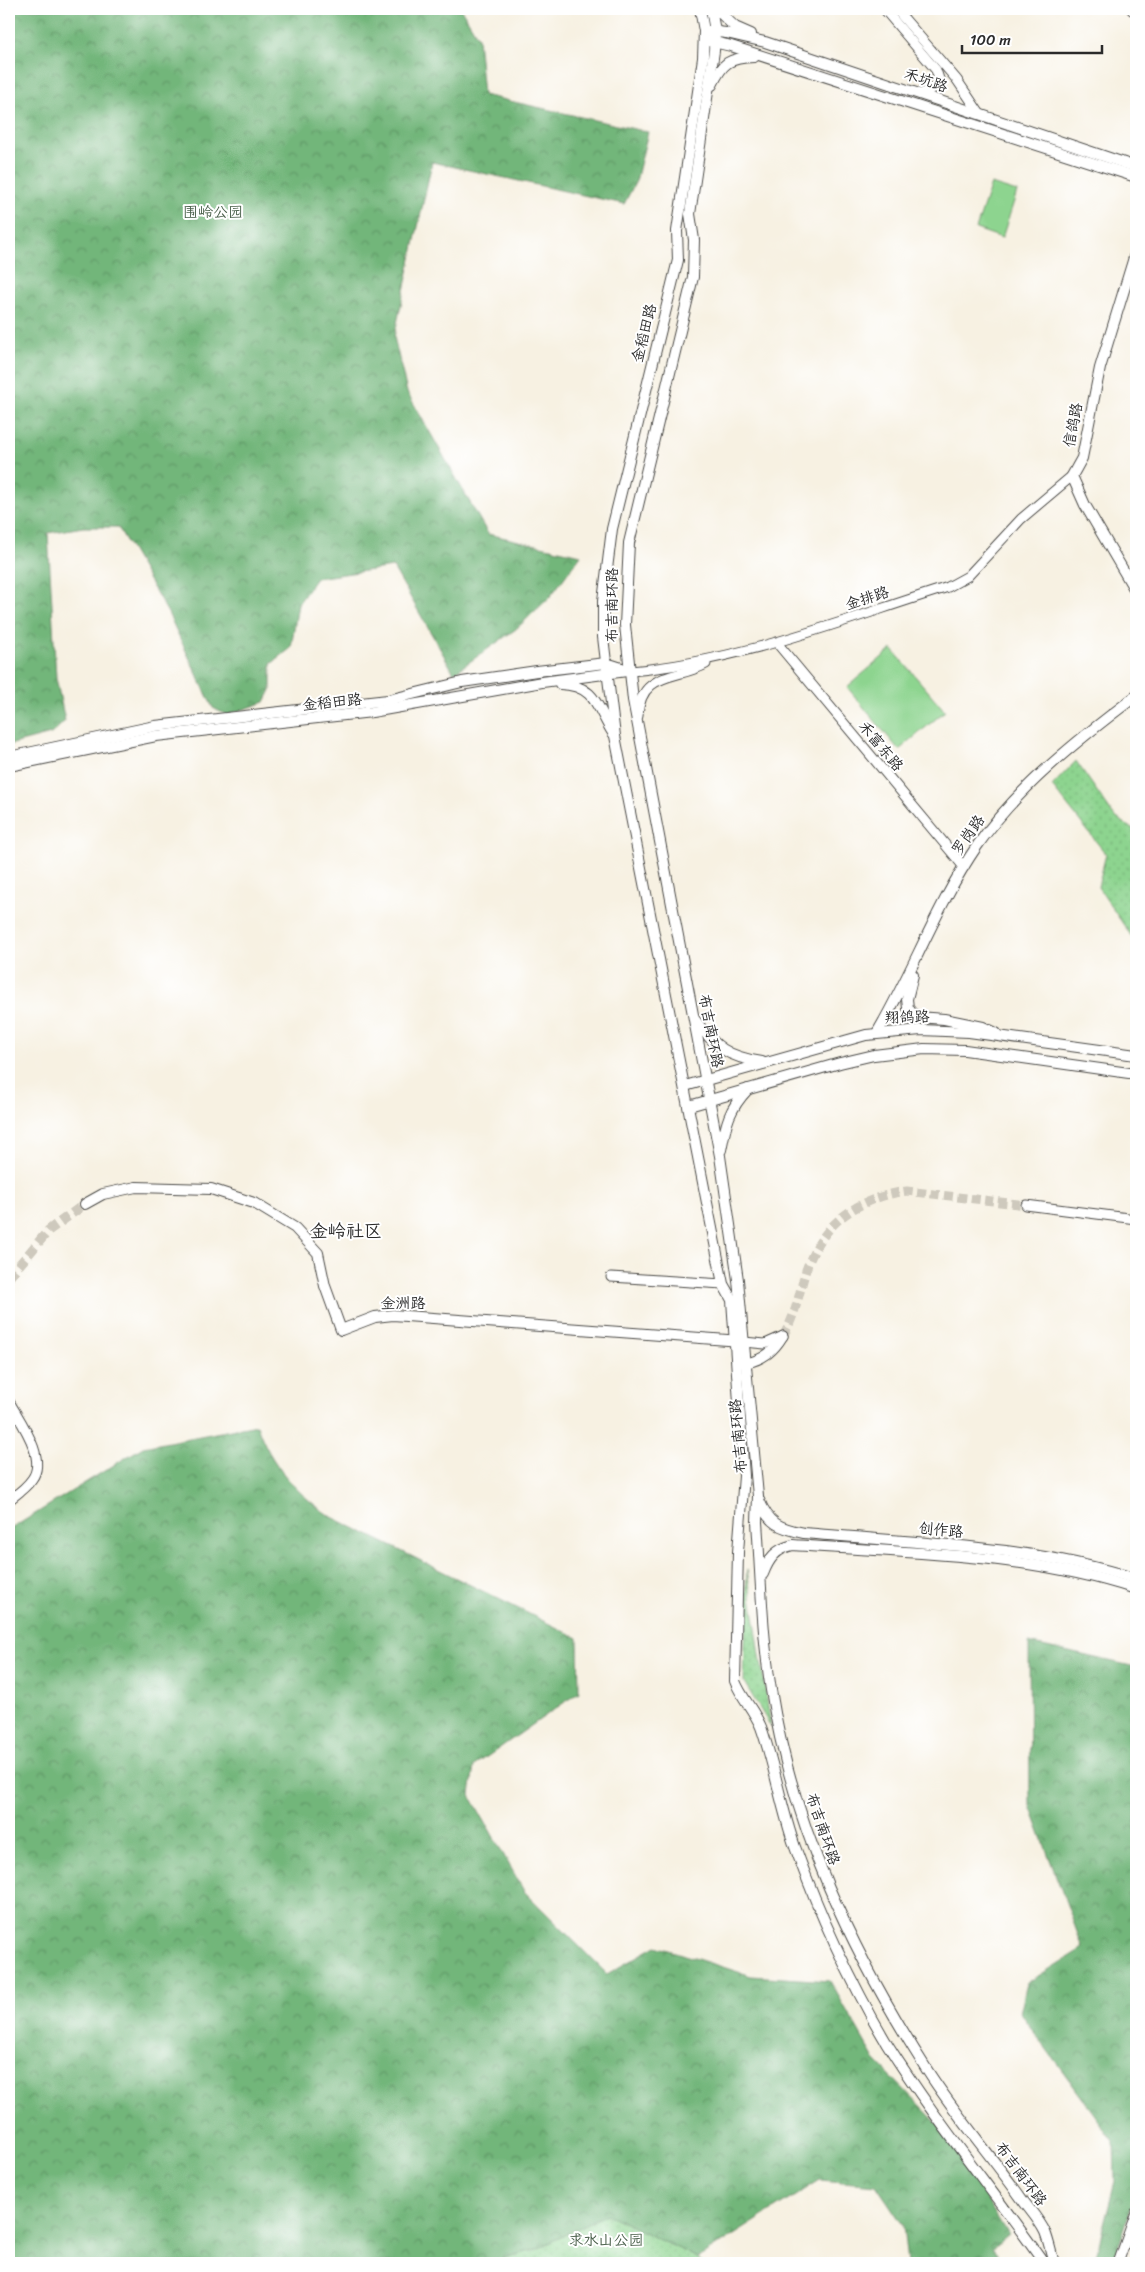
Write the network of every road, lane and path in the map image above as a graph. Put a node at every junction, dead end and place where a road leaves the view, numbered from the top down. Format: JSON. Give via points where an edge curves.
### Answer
{"nodes":[{"id":1,"x":700,"y":9,"type":"edge"},
{"id":2,"x":711,"y":9,"type":"edge"},
{"id":3,"x":716,"y":9,"type":"edge"},
{"id":4,"x":884,"y":9,"type":"edge"},
{"id":5,"x":896,"y":9,"type":"edge"},
{"id":6,"x":709,"y":36,"type":"junction"},
{"id":7,"x":765,"y":42,"type":"junction"},
{"id":8,"x":760,"y":57,"type":"junction"},
{"id":9,"x":709,"y":91,"type":"junction"},
{"id":10,"x":920,"y":94,"type":"junction"},
{"id":11,"x":980,"y":114,"type":"junction"},
{"id":12,"x":1136,"y":167,"type":"edge"},
{"id":13,"x":1136,"y":177,"type":"edge"},
{"id":14,"x":1136,"y":252,"type":"edge"},
{"id":15,"x":1072,"y":476,"type":"junction"},
{"id":16,"x":629,"y":542,"type":"joint"},
{"id":17,"x":1136,"y":592,"type":"edge"},
{"id":18,"x":778,"y":643,"type":"junction"},
{"id":19,"x":713,"y":660,"type":"junction"},
{"id":20,"x":606,"y":663,"type":"junction"},
{"id":21,"x":631,"y":671,"type":"junction"},
{"id":22,"x":606,"y":674,"type":"junction"},
{"id":23,"x":542,"y":682,"type":"junction"},
{"id":24,"x":1136,"y":696,"type":"edge"},
{"id":25,"x":637,"y":721,"type":"junction"},
{"id":26,"x":615,"y":736,"type":"junction"},
{"id":27,"x":9,"y":756,"type":"edge"},
{"id":28,"x":9,"y":766,"type":"edge"},
{"id":29,"x":964,"y":867,"type":"junction"},
{"id":30,"x":916,"y":960,"type":"junction"},
{"id":31,"x":692,"y":1016,"type":"junction"},
{"id":32,"x":878,"y":1033,"type":"junction"},
{"id":33,"x":1004,"y":1037,"type":"junction"},
{"id":34,"x":1136,"y":1055,"type":"edge"},
{"id":35,"x":765,"y":1063,"type":"junction"},
{"id":36,"x":1136,"y":1074,"type":"edge"},
{"id":37,"x":705,"y":1080,"type":"junction"},
{"id":38,"x":685,"y":1086,"type":"junction"},
{"id":39,"x":749,"y":1088,"type":"junction"},
{"id":40,"x":709,"y":1099,"type":"junction"},
{"id":41,"x":689,"y":1106,"type":"junction"},
{"id":42,"x":720,"y":1156,"type":"junction"},
{"id":43,"x":86,"y":1204,"type":"tunnel mouth"},
{"id":44,"x":1026,"y":1205,"type":"tunnel mouth"},
{"id":45,"x":1136,"y":1219,"type":"edge"},
{"id":46,"x":610,"y":1277,"type":"dead end"},
{"id":47,"x":722,"y":1284,"type":"junction"},
{"id":48,"x":739,"y":1341,"type":"junction"},
{"id":49,"x":746,"y":1363,"type":"junction"},
{"id":50,"x":9,"y":1401,"type":"edge"},
{"id":51,"x":758,"y":1496,"type":"junction"},
{"id":52,"x":9,"y":1500,"type":"edge"},
{"id":53,"x":991,"y":1555,"type":"junction"},
{"id":54,"x":761,"y":1578,"type":"junction"},
{"id":55,"x":1136,"y":1579,"type":"edge"},
{"id":56,"x":1136,"y":1589,"type":"edge"},
{"id":57,"x":1025,"y":2204,"type":"junction"},
{"id":58,"x":1136,"y":2212,"type":"edge"},
{"id":59,"x":1011,"y":2215,"type":"junction"},
{"id":60,"x":1133,"y":2228,"type":"edge"},
{"id":61,"x":1044,"y":2263,"type":"edge"},
{"id":62,"x":1054,"y":2263,"type":"edge"},
{"id":63,"x":1118,"y":2263,"type":"edge"}],
"edges":[{"from":1,"to":6,"type":"street","name":"金稻田路"},
{"from":2,"to":6,"type":"street","name":"金稻田路"},
{"from":3,"to":7,"type":"street","via":[[735,27]]},
{"from":4,"to":10,"type":"street","via":[[936,70],[938,86]]},
{"from":5,"to":11,"type":"street","via":[[957,80]]},
{"from":6,"to":7,"type":"street","name":"禾坑路"},
{"from":6,"to":8,"type":"street","name":"禾坑路"},
{"from":6,"to":9,"type":"street","name":"金稻田路"},
{"from":6,"to":20,"type":"street","name":"金稻田路","via":[[676,231],[678,260],[610,538],[603,601]]},
{"from":7,"to":10,"type":"street","name":"禾坑路"},
{"from":8,"to":9,"type":"street","via":[[729,60]]},
{"from":8,"to":13,"type":"street","name":"禾坑路"},
{"from":9,"to":16,"type":"street","name":"金稻田路","via":[[690,214],[694,240],[693,277]]},
{"from":10,"to":11,"type":"street","name":"禾坑路"},
{"from":11,"to":12,"type":"street","name":"禾坑路"},
{"from":14,"to":15,"type":"street","name":"信鸽路","via":[[1100,368],[1082,458]]},
{"from":15,"to":17,"type":"street","via":[[1085,505]]},
{"from":15,"to":18,"type":"street","name":"金排路","via":[[1021,519],[968,576],[948,587]]},
{"from":16,"to":21,"type":"street","name":"布吉南环路","via":[[625,625]]},
{"from":18,"to":19,"type":"street","name":"金排路"},
{"from":18,"to":29,"type":"street","name":"禾富东路"},
{"from":19,"to":21,"type":"street","name":"金排路"},
{"from":19,"to":25,"type":"street","via":[[694,670],[665,676],[651,683],[640,701]]},
{"from":20,"to":21,"type":"street","name":"金稻田路"},
{"from":20,"to":22,"type":"street","name":"布吉南环路"},
{"from":20,"to":27,"type":"street","name":"金稻田路","via":[[462,682],[388,700],[156,726]]},
{"from":21,"to":22,"type":"street","name":"金稻田路"},
{"from":21,"to":25,"type":"street","name":"布吉南环路"},
{"from":22,"to":23,"type":"street","name":"金稻田路"},
{"from":22,"to":26,"type":"street","name":"布吉南环路"},
{"from":23,"to":26,"type":"street","via":[[574,685],[586,691]]},
{"from":23,"to":28,"type":"street","name":"金稻田路","via":[[388,710],[156,736]]},
{"from":24,"to":29,"type":"street","name":"罗岗路","via":[[1020,794],[993,824]]},
{"from":25,"to":31,"type":"street","name":"布吉南环路"},
{"from":26,"to":38,"type":"street","name":"布吉南环路"},
{"from":29,"to":30,"type":"street","name":"罗岗路"},
{"from":30,"to":32,"type":"street","name":"罗岗路"},
{"from":30,"to":33,"type":"street","via":[[908,999],[912,1013],[918,1017],[983,1027]]},
{"from":31,"to":35,"type":"street","via":[[723,1051]]},
{"from":31,"to":37,"type":"street","name":"布吉南环路"},
{"from":32,"to":33,"type":"street","name":"翔鸽路","via":[[945,1030]]},
{"from":32,"to":35,"type":"street","name":"翔鸽路"},
{"from":33,"to":34,"type":"street","name":"翔鸽路"},
{"from":35,"to":37,"type":"street","name":"翔鸽路"},
{"from":36,"to":39,"type":"street","via":[[944,1049],[903,1050]]},
{"from":37,"to":38,"type":"street","name":"翔鸽路"},
{"from":37,"to":40,"type":"street","name":"布吉南环路"},
{"from":38,"to":41,"type":"street","name":"布吉南环路"},
{"from":39,"to":40,"type":"street"},
{"from":39,"to":42,"type":"street","via":[[727,1117]]},
{"from":40,"to":41,"type":"street"},
{"from":40,"to":42,"type":"street","name":"布吉南环路"},
{"from":41,"to":47,"type":"street","name":"布吉南环路"},
{"from":42,"to":48,"type":"street","name":"布吉南环路","via":[[738,1280]]},
{"from":43,"to":48,"type":"street","name":"金洲路","via":[[103,1194],[136,1187],[211,1189],[254,1203],[295,1228],[318,1252],[325,1286],[341,1330],[375,1317],[393,1315]]},
{"from":44,"to":45,"type":"street"},
{"from":46,"to":47,"type":"street"},
{"from":47,"to":48,"type":"street","name":"布吉南环路","via":[[732,1300]]},
{"from":48,"to":49,"type":"street","name":"布吉南环路"},
{"from":48,"to":49,"type":"street","via":[[765,1344],[783,1336],[768,1354]]},
{"from":48,"to":59,"type":"street","name":"布吉南环路","via":[[744,1476],[738,1552],[735,1681],[760,1724],[795,1846],[855,1983],[886,2041],[930,2110]]},
{"from":49,"to":51,"type":"street","name":"布吉南环路"},
{"from":50,"to":52,"type":"street","via":[[34,1448],[37,1465],[33,1478]]},
{"from":51,"to":53,"type":"street","name":"创作路","via":[[765,1514],[773,1523],[789,1530]]},
{"from":51,"to":54,"type":"street","name":"布吉南环路"},
{"from":53,"to":54,"type":"street","name":"创作路","via":[[793,1545],[782,1547],[774,1554]]},
{"from":53,"to":55,"type":"street","name":"创作路","via":[[1083,1564]]},
{"from":53,"to":56,"type":"street","name":"创作路"},
{"from":54,"to":57,"type":"street","name":"布吉南环路","via":[[771,1690],[786,1759],[820,1869],[860,1956],[926,2069]]},
{"from":57,"to":59,"type":"street"},
{"from":57,"to":62,"type":"street","name":"布吉南环路","via":[[1044,2230]]},
{"from":58,"to":60,"type":"street"},
{"from":59,"to":61,"type":"street","name":"布吉南环路"},
{"from":60,"to":63,"type":"street"}]}
